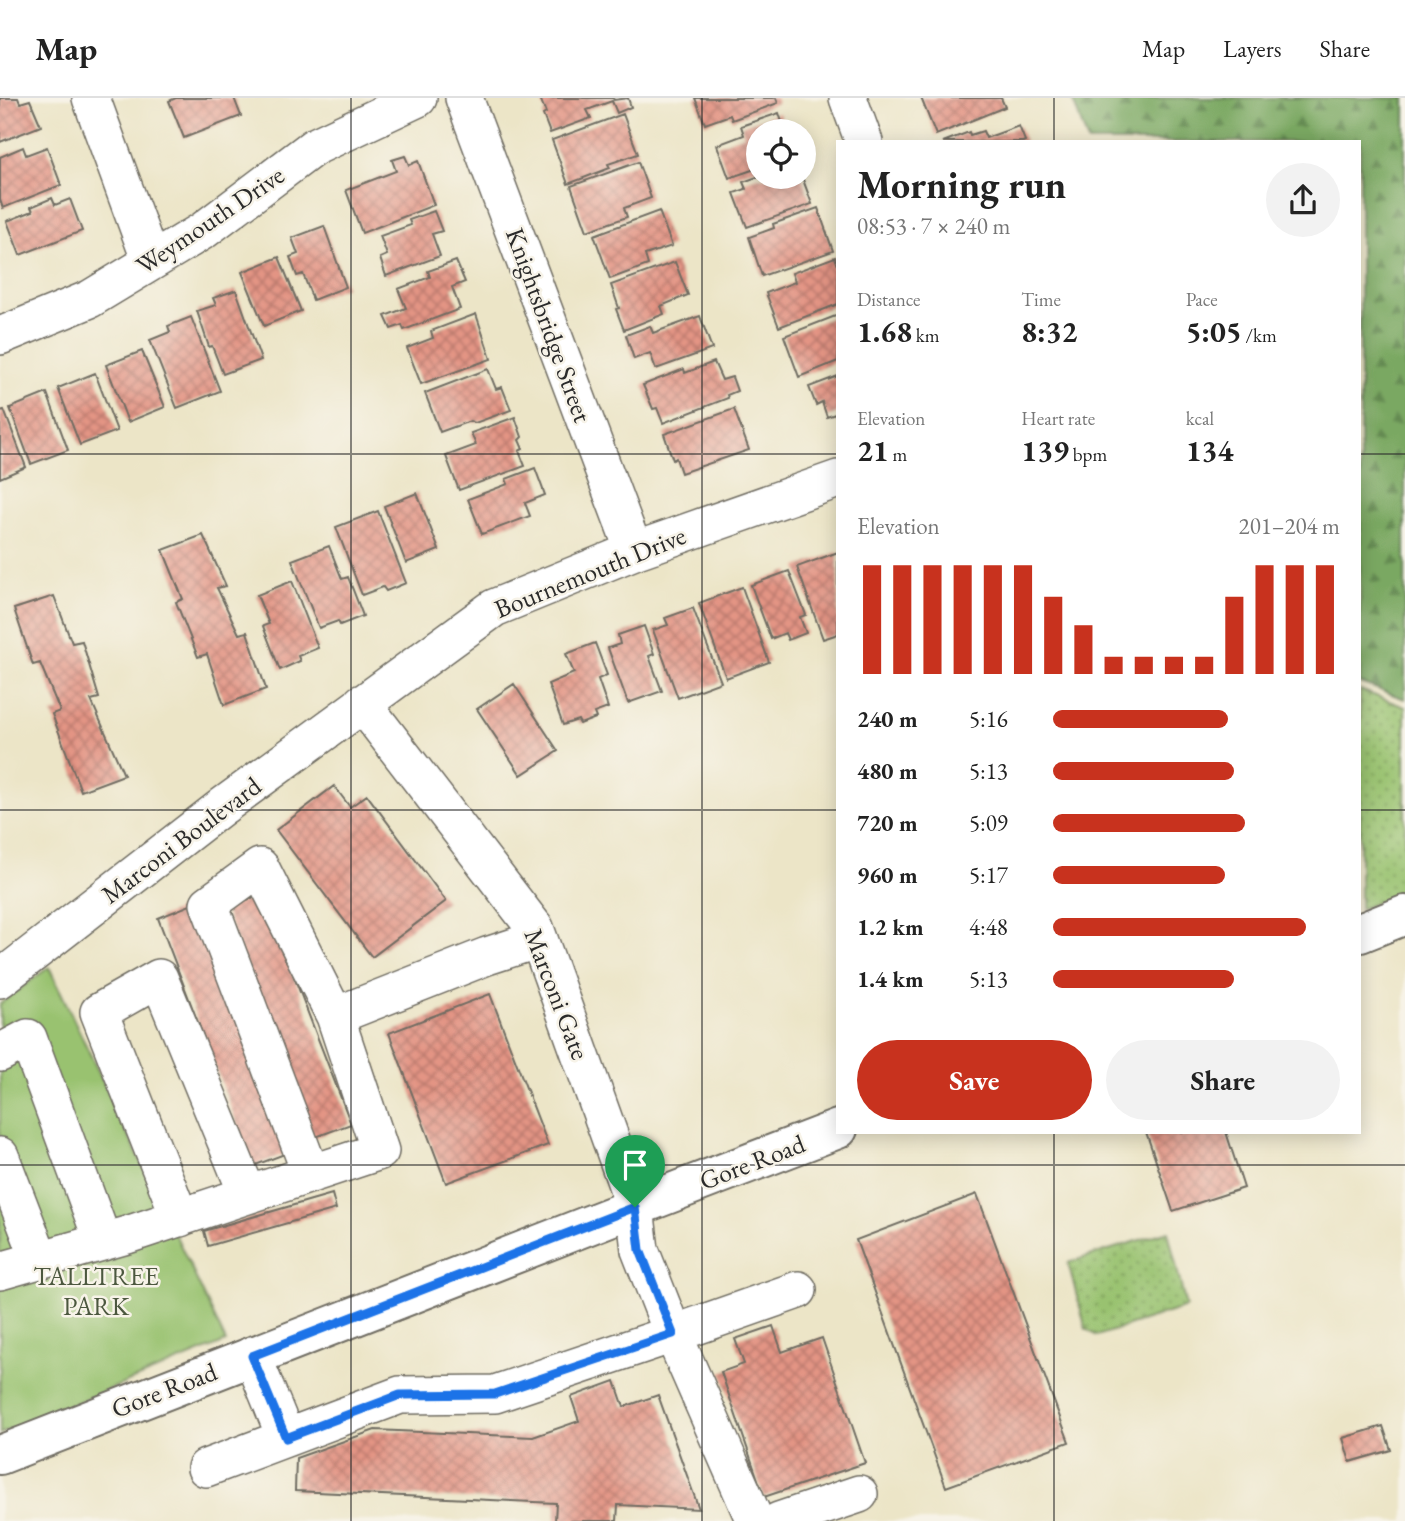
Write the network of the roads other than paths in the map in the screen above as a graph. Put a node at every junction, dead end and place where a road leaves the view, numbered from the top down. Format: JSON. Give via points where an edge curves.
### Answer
{"nodes":[{"id":1,"x":92,"y":98,"type":"edge"},
{"id":2,"x":418,"y":98,"type":"edge"},
{"id":3,"x":464,"y":98,"type":"edge"},
{"id":4,"x":848,"y":98,"type":"edge"},
{"id":5,"x":863,"y":140,"type":"edge"},
{"id":6,"x":151,"y":262,"type":"junction"},
{"id":7,"x":0,"y":336,"type":"edge"},
{"id":8,"x":836,"y":480,"type":"edge"},
{"id":9,"x":634,"y":551,"type":"junction"},
{"id":10,"x":362,"y":703,"type":"junction"},
{"id":11,"x":1405,"y":915,"type":"edge"},
{"id":12,"x":1361,"y":933,"type":"edge"},
{"id":13,"x":539,"y":939,"type":"junction"},
{"id":14,"x":0,"y":979,"type":"edge"},
{"id":15,"x":335,"y":1016,"type":"junction"},
{"id":16,"x":0,"y":1054,"type":"edge"},
{"id":17,"x":836,"y":1130,"type":"edge"},
{"id":18,"x":0,"y":1156,"type":"edge"},
{"id":19,"x":311,"y":1174,"type":"junction"},
{"id":20,"x":248,"y":1195,"type":"junction"},
{"id":21,"x":635,"y":1207,"type":"junction"},
{"id":22,"x":180,"y":1218,"type":"junction"},
{"id":23,"x":103,"y":1242,"type":"junction"},
{"id":24,"x":40,"y":1260,"type":"junction"},
{"id":25,"x":0,"y":1271,"type":"edge"},
{"id":26,"x":798,"y":1290,"type":"dead end"},
{"id":27,"x":673,"y":1334,"type":"junction"},
{"id":28,"x":252,"y":1356,"type":"junction"},
{"id":29,"x":286,"y":1438,"type":"junction"},
{"id":30,"x":0,"y":1455,"type":"edge"},
{"id":31,"x":206,"y":1468,"type":"dead end"},
{"id":32,"x":859,"y":1494,"type":"dead end"},
{"id":33,"x":755,"y":1521,"type":"edge"},
{"id":34,"x":779,"y":1521,"type":"edge"}],
"edges":[{"from":1,"to":6,"type":"street"},
{"from":2,"to":6,"type":"street","name":"Weymouth Drive","via":[[314,147],[204,230]]},
{"from":3,"to":9,"type":"street","name":"Knightsbridge Street"},
{"from":4,"to":5,"type":"street"},
{"from":6,"to":7,"type":"street","name":"Weymouth Drive","via":[[90,299]]},
{"from":8,"to":9,"type":"street","name":"Bournemouth Drive"},
{"from":9,"to":10,"type":"street","name":"Bournemouth Drive","via":[[494,608]]},
{"from":10,"to":13,"type":"street","name":"Marconi Gate"},
{"from":10,"to":14,"type":"street","name":"Marconi Boulevard"},
{"from":11,"to":12,"type":"main road"},
{"from":13,"to":15,"type":"street"},
{"from":13,"to":21,"type":"street","name":"Marconi Gate"},
{"from":15,"to":19,"type":"street","via":[[380,1152]]},
{"from":15,"to":19,"type":"street","via":[[260,867],[209,904]]},
{"from":16,"to":23,"type":"street","via":[[28,1038]]},
{"from":17,"to":21,"type":"main road","name":"Gore Road"},
{"from":18,"to":24,"type":"street"},
{"from":19,"to":20,"type":"street"},
{"from":20,"to":22,"type":"street"},
{"from":20,"to":22,"type":"street","via":[[159,978],[99,1012]]},
{"from":21,"to":27,"type":"street","name":"Marconi Gate","via":[[640,1250]]},
{"from":21,"to":28,"type":"main road","name":"Gore Road"},
{"from":22,"to":23,"type":"street"},
{"from":23,"to":24,"type":"street"},
{"from":24,"to":25,"type":"street"},
{"from":26,"to":27,"type":"street"},
{"from":27,"to":29,"type":"street","via":[[495,1394],[400,1395]]},
{"from":27,"to":33,"type":"street","name":"Marconi Gate"},
{"from":28,"to":29,"type":"street"},
{"from":28,"to":30,"type":"main road","name":"Gore Road"},
{"from":29,"to":31,"type":"street"},
{"from":32,"to":34,"type":"street"}]}
